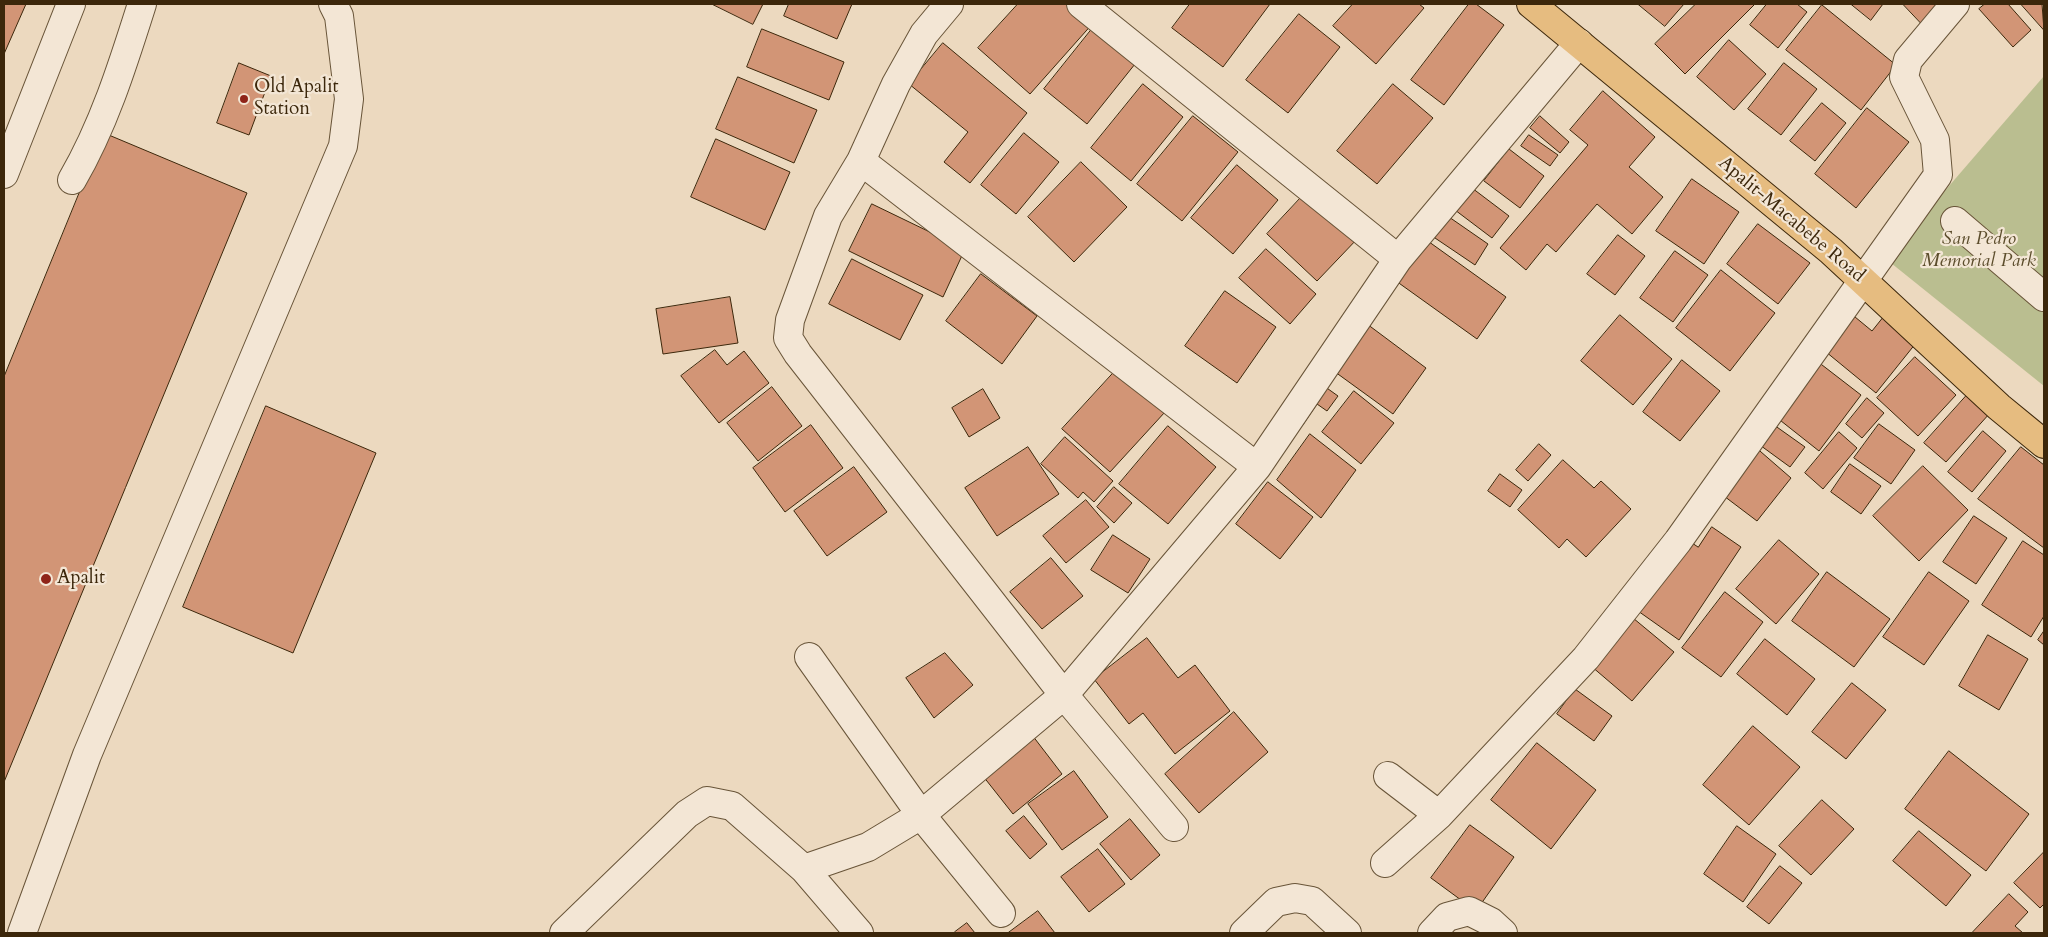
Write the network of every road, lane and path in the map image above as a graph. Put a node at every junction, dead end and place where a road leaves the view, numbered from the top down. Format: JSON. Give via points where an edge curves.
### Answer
{"nodes":[{"id":1,"x":71,"y":4,"type":"edge"},
{"id":2,"x":142,"y":4,"type":"edge"},
{"id":3,"x":333,"y":4,"type":"edge"},
{"id":4,"x":949,"y":4,"type":"edge"},
{"id":5,"x":1081,"y":4,"type":"edge"},
{"id":6,"x":1531,"y":4,"type":"edge"},
{"id":7,"x":1956,"y":4,"type":"edge"},
{"id":8,"x":1579,"y":43,"type":"junction"},
{"id":9,"x":861,"y":161,"type":"junction"},
{"id":10,"x":4,"y":174,"type":"edge"},
{"id":11,"x":72,"y":180,"type":"dead end"},
{"id":12,"x":1955,"y":221,"type":"dead end"},
{"id":13,"x":1398,"y":259,"type":"junction"},
{"id":14,"x":1862,"y":280,"type":"junction"},
{"id":15,"x":2044,"y":297,"type":"edge"},
{"id":16,"x":2044,"y":444,"type":"edge"},
{"id":17,"x":1258,"y":467,"type":"junction"},
{"id":18,"x":809,"y":657,"type":"dead end"},
{"id":19,"x":1064,"y":696,"type":"junction"},
{"id":20,"x":1388,"y":776,"type":"dead end"},
{"id":21,"x":921,"y":815,"type":"junction"},
{"id":22,"x":1439,"y":815,"type":"junction"},
{"id":23,"x":1174,"y":827,"type":"dead end"},
{"id":24,"x":1385,"y":863,"type":"dead end"},
{"id":25,"x":804,"y":869,"type":"junction"},
{"id":26,"x":1001,"y":913,"type":"dead end"},
{"id":27,"x":22,"y":933,"type":"edge"},
{"id":28,"x":564,"y":933,"type":"edge"},
{"id":29,"x":859,"y":933,"type":"edge"},
{"id":30,"x":1244,"y":933,"type":"edge"},
{"id":31,"x":1347,"y":933,"type":"edge"},
{"id":32,"x":1432,"y":933,"type":"edge"},
{"id":33,"x":1502,"y":933,"type":"edge"}],
"edges":[{"from":1,"to":10,"type":"street"},
{"from":2,"to":11,"type":"street","via":[[102,119]]},
{"from":3,"to":27,"type":"street","via":[[339,16],[349,99],[343,146],[87,756]]},
{"from":4,"to":9,"type":"street","via":[[924,34],[896,84]]},
{"from":5,"to":13,"type":"street"},
{"from":6,"to":8,"type":"main road","name":"Apalit-Macabebe Road"},
{"from":7,"to":14,"type":"street","via":[[1908,60],[1904,76],[1935,140],[1938,175]]},
{"from":8,"to":13,"type":"street"},
{"from":8,"to":14,"type":"main road","name":"Apalit-Macabebe Road"},
{"from":9,"to":17,"type":"street"},
{"from":9,"to":19,"type":"street","via":[[828,216],[790,320],[788,338]]},
{"from":12,"to":15,"type":"street"},
{"from":13,"to":17,"type":"street"},
{"from":14,"to":16,"type":"main road","name":"Apalit-Macabebe Road"},
{"from":14,"to":22,"type":"street","via":[[1678,541],[1586,658]]},
{"from":17,"to":19,"type":"street"},
{"from":18,"to":21,"type":"street"},
{"from":19,"to":21,"type":"street"},
{"from":19,"to":23,"type":"street"},
{"from":20,"to":22,"type":"street"},
{"from":21,"to":25,"type":"street","via":[[868,847]]},
{"from":21,"to":26,"type":"street"},
{"from":22,"to":24,"type":"street"},
{"from":25,"to":28,"type":"street","via":[[732,806],[707,800],[686,814]]},
{"from":25,"to":29,"type":"street"},
{"from":30,"to":31,"type":"street","via":[[1276,902],[1295,898],[1312,901]]},
{"from":32,"to":33,"type":"street","via":[[1447,917],[1469,911],[1491,922]]}]}
